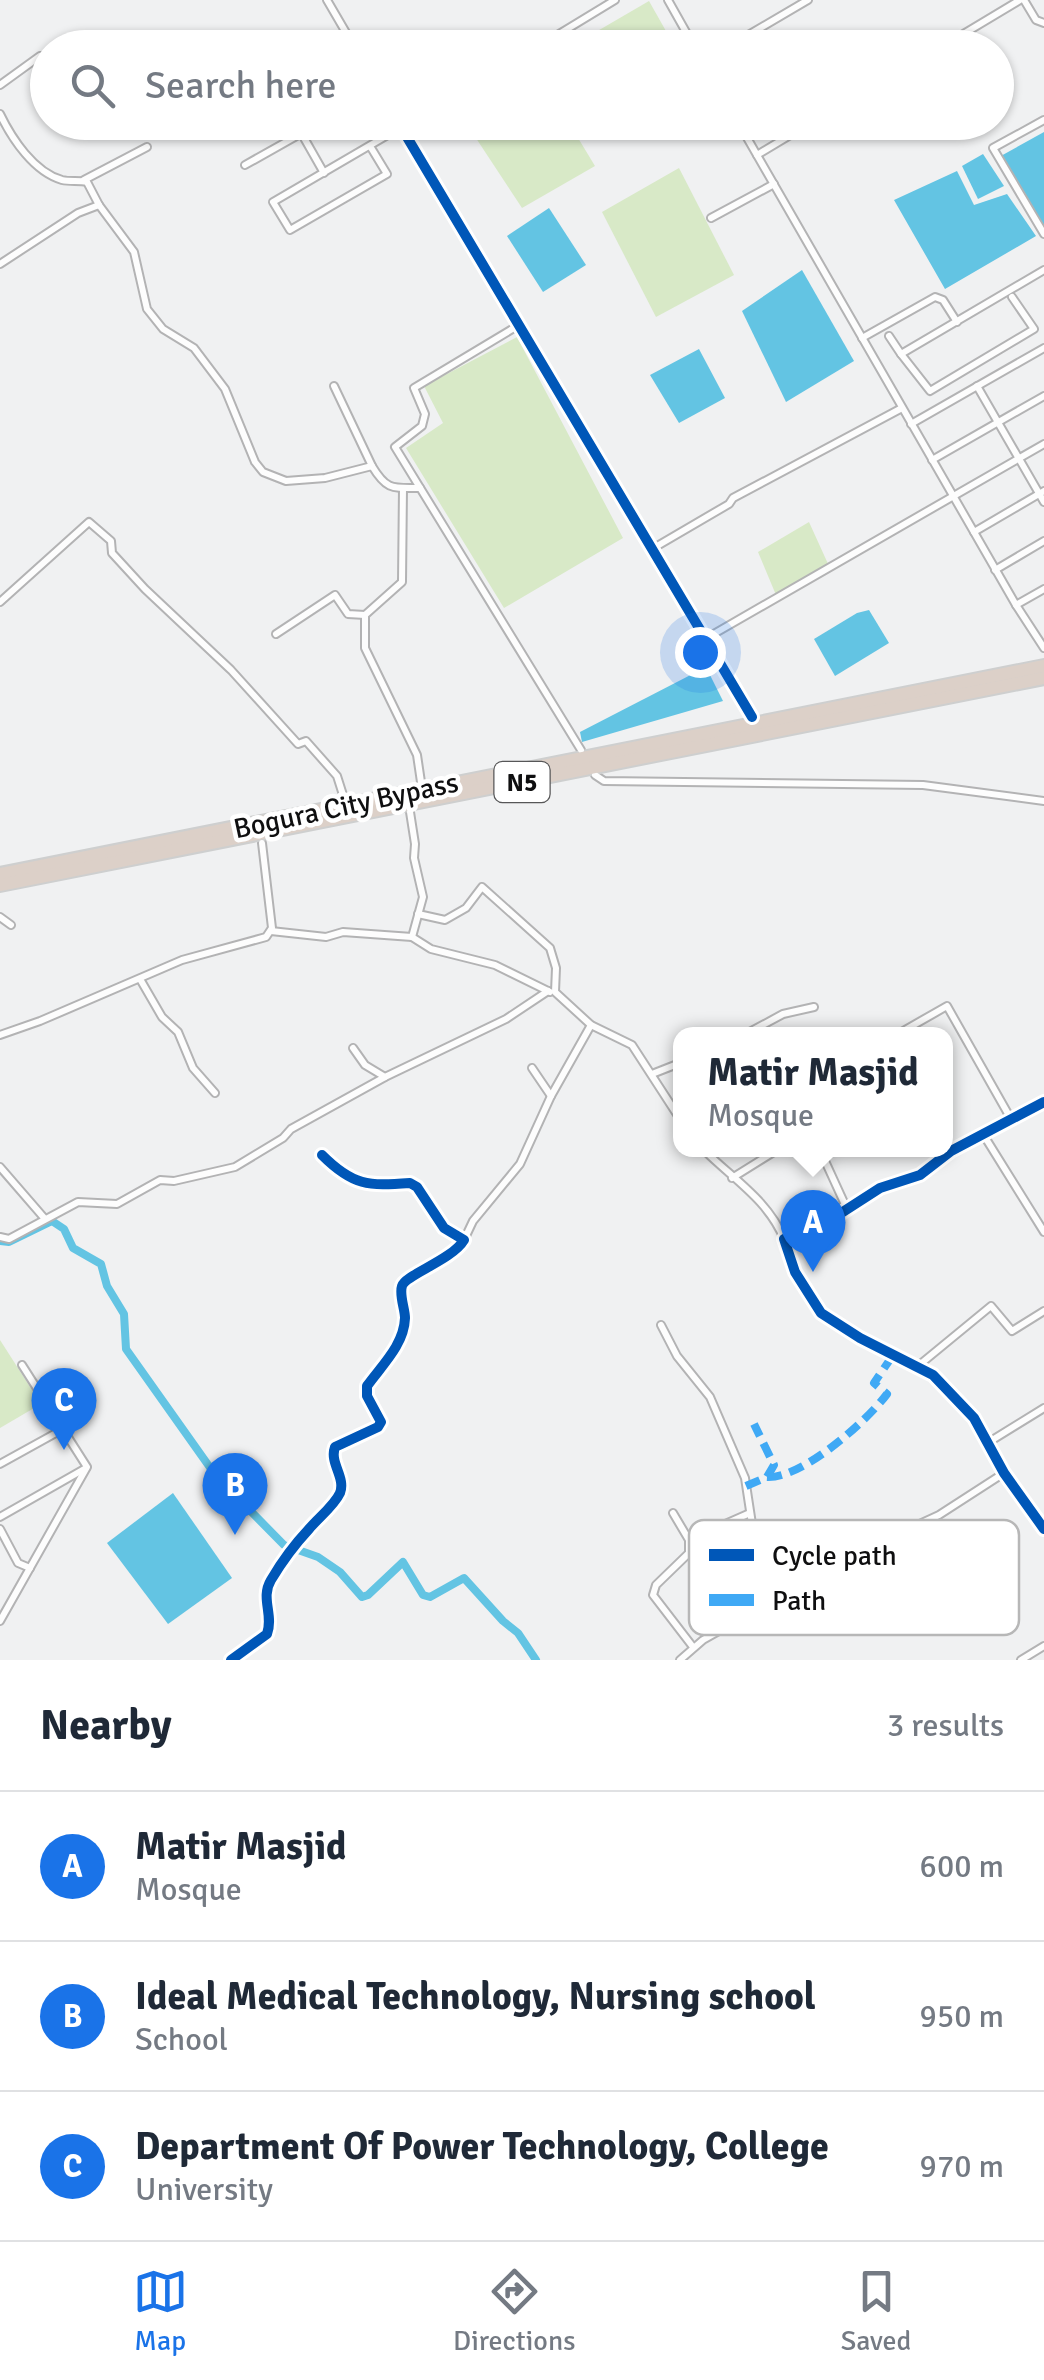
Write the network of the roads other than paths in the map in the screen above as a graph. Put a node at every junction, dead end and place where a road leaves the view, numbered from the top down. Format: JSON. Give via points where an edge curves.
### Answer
{"nodes":[{"id":1,"x":327,"y":0,"type":"edge"},
{"id":2,"x":615,"y":0,"type":"edge"},
{"id":3,"x":668,"y":0,"type":"edge"},
{"id":4,"x":808,"y":0,"type":"edge"},
{"id":5,"x":1022,"y":0,"type":"edge"},
{"id":6,"x":1044,"y":22,"type":"edge"},
{"id":7,"x":344,"y":30,"type":"edge"},
{"id":8,"x":566,"y":30,"type":"edge"},
{"id":9,"x":686,"y":30,"type":"edge"},
{"id":10,"x":757,"y":30,"type":"edge"},
{"id":11,"x":971,"y":30,"type":"edge"},
{"id":12,"x":30,"y":63,"type":"edge"},
{"id":13,"x":0,"y":85,"type":"edge"},
{"id":14,"x":0,"y":114,"type":"edge"},
{"id":15,"x":1044,"y":120,"type":"edge"},
{"id":16,"x":1014,"y":136,"type":"edge"},
{"id":17,"x":291,"y":140,"type":"edge"},
{"id":18,"x":305,"y":140,"type":"edge"},
{"id":19,"x":379,"y":140,"type":"edge"},
{"id":20,"x":409,"y":140,"type":"edge"},
{"id":21,"x":748,"y":140,"type":"edge"},
{"id":22,"x":782,"y":140,"type":"edge"},
{"id":23,"x":1008,"y":140,"type":"edge"},
{"id":24,"x":147,"y":146,"type":"dead end"},
{"id":25,"x":370,"y":146,"type":"junction"},
{"id":26,"x":757,"y":155,"type":"junction"},
{"id":27,"x":245,"y":165,"type":"dead end"},
{"id":28,"x":324,"y":172,"type":"junction"},
{"id":29,"x":84,"y":180,"type":"junction"},
{"id":30,"x":774,"y":184,"type":"junction"},
{"id":31,"x":99,"y":205,"type":"junction"},
{"id":32,"x":712,"y":218,"type":"dead end"},
{"id":33,"x":1044,"y":234,"type":"edge"},
{"id":34,"x":0,"y":264,"type":"edge"},
{"id":35,"x":1044,"y":270,"type":"edge"},
{"id":36,"x":1012,"y":297,"type":"dead end"},
{"id":37,"x":957,"y":322,"type":"junction"},
{"id":38,"x":519,"y":325,"type":"junction"},
{"id":39,"x":889,"y":336,"type":"dead end"},
{"id":40,"x":862,"y":338,"type":"junction"},
{"id":41,"x":1044,"y":348,"type":"edge"},
{"id":42,"x":901,"y":354,"type":"junction"},
{"id":43,"x":334,"y":386,"type":"dead end"},
{"id":44,"x":977,"y":386,"type":"junction"},
{"id":45,"x":1044,"y":396,"type":"edge"},
{"id":46,"x":902,"y":408,"type":"junction"},
{"id":47,"x":998,"y":423,"type":"junction"},
{"id":48,"x":911,"y":424,"type":"junction"},
{"id":49,"x":1044,"y":444,"type":"edge"},
{"id":50,"x":1018,"y":458,"type":"junction"},
{"id":51,"x":932,"y":460,"type":"junction"},
{"id":52,"x":372,"y":466,"type":"junction"},
{"id":53,"x":403,"y":488,"type":"junction"},
{"id":54,"x":420,"y":488,"type":"junction"},
{"id":55,"x":1042,"y":496,"type":"edge"},
{"id":56,"x":953,"y":497,"type":"junction"},
{"id":57,"x":974,"y":532,"type":"junction"},
{"id":58,"x":1044,"y":541,"type":"edge"},
{"id":59,"x":652,"y":549,"type":"junction"},
{"id":60,"x":995,"y":570,"type":"junction"},
{"id":61,"x":1044,"y":589,"type":"edge"},
{"id":62,"x":0,"y":602,"type":"edge"},
{"id":63,"x":1016,"y":605,"type":"junction"},
{"id":64,"x":365,"y":615,"type":"junction"},
{"id":65,"x":276,"y":634,"type":"dead end"},
{"id":66,"x":706,"y":639,"type":"junction"},
{"id":67,"x":1044,"y":648,"type":"edge"},
{"id":68,"x":1044,"y":666,"type":"edge"},
{"id":69,"x":1044,"y":678,"type":"edge"},
{"id":70,"x":752,"y":717,"type":"dead end"},
{"id":71,"x":581,"y":750,"type":"dead end"},
{"id":72,"x":595,"y":775,"type":"dead end"},
{"id":73,"x":422,"y":782,"type":"dead end"},
{"id":74,"x":344,"y":798,"type":"dead end"},
{"id":75,"x":1044,"y":801,"type":"edge"},
{"id":76,"x":410,"y":812,"type":"dead end"},
{"id":77,"x":262,"y":842,"type":"dead end"},
{"id":78,"x":0,"y":874,"type":"edge"},
{"id":79,"x":0,"y":885,"type":"edge"},
{"id":80,"x":418,"y":914,"type":"junction"},
{"id":81,"x":0,"y":917,"type":"edge"},
{"id":82,"x":11,"y":926,"type":"dead end"},
{"id":83,"x":271,"y":932,"type":"junction"},
{"id":84,"x":412,"y":937,"type":"junction"},
{"id":85,"x":140,"y":979,"type":"junction"},
{"id":86,"x":552,"y":992,"type":"junction"},
{"id":87,"x":814,"y":1007,"type":"dead end"},
{"id":88,"x":591,"y":1025,"type":"junction"},
{"id":89,"x":767,"y":1027,"type":"edge"},
{"id":90,"x":910,"y":1027,"type":"edge"},
{"id":91,"x":0,"y":1035,"type":"edge"},
{"id":92,"x":352,"y":1048,"type":"dead end"},
{"id":93,"x":673,"y":1066,"type":"edge"},
{"id":94,"x":532,"y":1068,"type":"dead end"},
{"id":95,"x":652,"y":1074,"type":"junction"},
{"id":96,"x":384,"y":1078,"type":"junction"},
{"id":97,"x":215,"y":1093,"type":"dead end"},
{"id":98,"x":551,"y":1096,"type":"junction"},
{"id":99,"x":1044,"y":1102,"type":"edge"},
{"id":100,"x":673,"y":1107,"type":"edge"},
{"id":101,"x":1011,"y":1119,"type":"junction"},
{"id":102,"x":982,"y":1134,"type":"junction"},
{"id":103,"x":953,"y":1153,"type":"edge"},
{"id":104,"x":322,"y":1155,"type":"dead end"},
{"id":105,"x":711,"y":1157,"type":"edge"},
{"id":106,"x":766,"y":1157,"type":"edge"},
{"id":107,"x":823,"y":1157,"type":"edge"},
{"id":108,"x":946,"y":1157,"type":"edge"},
{"id":109,"x":0,"y":1167,"type":"edge"},
{"id":110,"x":732,"y":1178,"type":"junction"},
{"id":111,"x":847,"y":1209,"type":"junction"},
{"id":112,"x":45,"y":1220,"type":"junction"},
{"id":113,"x":1044,"y":1232,"type":"edge"},
{"id":114,"x":0,"y":1236,"type":"edge"},
{"id":115,"x":784,"y":1239,"type":"junction"},
{"id":116,"x":464,"y":1240,"type":"junction"},
{"id":117,"x":1044,"y":1311,"type":"edge"},
{"id":118,"x":660,"y":1325,"type":"dead end"},
{"id":119,"x":22,"y":1365,"type":"dead end"},
{"id":120,"x":918,"y":1366,"type":"junction"},
{"id":121,"x":1044,"y":1408,"type":"edge"},
{"id":122,"x":64,"y":1428,"type":"junction"},
{"id":123,"x":989,"y":1442,"type":"junction"},
{"id":124,"x":0,"y":1464,"type":"edge"},
{"id":125,"x":87,"y":1467,"type":"junction"},
{"id":126,"x":1004,"y":1473,"type":"junction"},
{"id":127,"x":750,"y":1513,"type":"junction"},
{"id":128,"x":673,"y":1514,"type":"dead end"},
{"id":129,"x":0,"y":1517,"type":"edge"},
{"id":130,"x":734,"y":1520,"type":"edge"},
{"id":131,"x":751,"y":1520,"type":"edge"},
{"id":132,"x":930,"y":1520,"type":"edge"},
{"id":133,"x":1044,"y":1528,"type":"edge"},
{"id":134,"x":0,"y":1530,"type":"edge"},
{"id":135,"x":689,"y":1540,"type":"joint"},
{"id":136,"x":30,"y":1568,"type":"junction"},
{"id":137,"x":0,"y":1621,"type":"edge"},
{"id":138,"x":713,"y":1635,"type":"edge"},
{"id":139,"x":1044,"y":1646,"type":"edge"},
{"id":140,"x":692,"y":1647,"type":"junction"},
{"id":141,"x":243,"y":1657,"type":"edge"},
{"id":142,"x":231,"y":1660,"type":"edge"},
{"id":143,"x":680,"y":1660,"type":"edge"},
{"id":144,"x":1021,"y":1660,"type":"edge"}],
"edges":[{"from":1,"to":7,"type":"street"},
{"from":2,"to":8,"type":"street"},
{"from":3,"to":9,"type":"street"},
{"from":4,"to":10,"type":"street"},
{"from":5,"to":6,"type":"street"},
{"from":5,"to":11,"type":"street"},
{"from":12,"to":13,"type":"street"},
{"from":14,"to":29,"type":"street","via":[[30,158],[64,181]]},
{"from":15,"to":16,"type":"street"},
{"from":17,"to":27,"type":"street"},
{"from":18,"to":28,"type":"street"},
{"from":19,"to":25,"type":"street"},
{"from":20,"to":38,"type":"street"},
{"from":21,"to":26,"type":"street"},
{"from":22,"to":26,"type":"street"},
{"from":23,"to":33,"type":"street","via":[[993,148]]},
{"from":24,"to":29,"type":"street"},
{"from":25,"to":28,"type":"street"},
{"from":25,"to":28,"type":"street","via":[[386,174],[290,230],[273,202]]},
{"from":26,"to":30,"type":"street"},
{"from":29,"to":31,"type":"street"},
{"from":30,"to":32,"type":"street"},
{"from":30,"to":40,"type":"street"},
{"from":31,"to":34,"type":"street"},
{"from":31,"to":52,"type":"street","via":[[134,252],[147,309],[163,329],[194,348],[226,389],[264,472],[286,481]]},
{"from":35,"to":37,"type":"street"},
{"from":36,"to":42,"type":"street","via":[[1034,329],[930,391]]},
{"from":37,"to":40,"type":"street","via":[[935,297]]},
{"from":37,"to":42,"type":"street"},
{"from":38,"to":54,"type":"street","via":[[414,388],[425,414],[422,426],[395,447]]},
{"from":38,"to":59,"type":"street"},
{"from":39,"to":42,"type":"street"},
{"from":40,"to":46,"type":"street"},
{"from":41,"to":44,"type":"street"},
{"from":43,"to":52,"type":"street"},
{"from":44,"to":47,"type":"street"},
{"from":44,"to":48,"type":"street"},
{"from":45,"to":47,"type":"street"},
{"from":46,"to":48,"type":"street"},
{"from":46,"to":59,"type":"street"},
{"from":47,"to":50,"type":"street"},
{"from":47,"to":51,"type":"street"},
{"from":48,"to":51,"type":"street"},
{"from":49,"to":50,"type":"street"},
{"from":50,"to":55,"type":"street"},
{"from":50,"to":56,"type":"street"},
{"from":51,"to":56,"type":"street"},
{"from":52,"to":53,"type":"street","via":[[381,482]]},
{"from":53,"to":54,"type":"street"},
{"from":53,"to":64,"type":"street","via":[[402,582]]},
{"from":54,"to":71,"type":"street"},
{"from":55,"to":57,"type":"street"},
{"from":56,"to":57,"type":"street"},
{"from":56,"to":66,"type":"street"},
{"from":57,"to":60,"type":"street"},
{"from":58,"to":60,"type":"street"},
{"from":59,"to":66,"type":"street"},
{"from":60,"to":63,"type":"street"},
{"from":61,"to":63,"type":"street"},
{"from":62,"to":74,"type":"street","via":[[88,522],[298,744],[306,741],[337,776]]},
{"from":63,"to":67,"type":"street"},
{"from":64,"to":65,"type":"street","via":[[348,614],[335,595]]},
{"from":64,"to":73,"type":"street","via":[[365,648],[417,755]]},
{"from":66,"to":70,"type":"street"},
{"from":68,"to":78,"type":"highway","name":"Bogura City Bypass"},
{"from":69,"to":79,"type":"highway","name":"Bogura City Bypass","number":"N5"},
{"from":72,"to":75,"type":"street","via":[[604,782],[922,785]]},
{"from":76,"to":80,"type":"street","via":[[424,898]]},
{"from":77,"to":83,"type":"street"},
{"from":80,"to":84,"type":"street"},
{"from":80,"to":86,"type":"street","via":[[445,920],[482,888],[550,948],[556,968]]},
{"from":81,"to":82,"type":"street"},
{"from":83,"to":84,"type":"street"},
{"from":83,"to":85,"type":"street"},
{"from":84,"to":86,"type":"street"},
{"from":85,"to":91,"type":"street"},
{"from":85,"to":97,"type":"street"},
{"from":86,"to":88,"type":"street"},
{"from":86,"to":96,"type":"street"},
{"from":87,"to":89,"type":"street"},
{"from":88,"to":95,"type":"street","via":[[632,1044]]},
{"from":88,"to":98,"type":"street"},
{"from":90,"to":101,"type":"street","via":[[947,1006]]},
{"from":92,"to":96,"type":"street"},
{"from":93,"to":95,"type":"street"},
{"from":94,"to":98,"type":"street"},
{"from":95,"to":100,"type":"street"},
{"from":96,"to":112,"type":"street","via":[[235,1166],[160,1180],[117,1204],[78,1202]]},
{"from":98,"to":116,"type":"street","via":[[520,1164]]},
{"from":99,"to":101,"type":"street"},
{"from":101,"to":102,"type":"street"},
{"from":102,"to":103,"type":"street"},
{"from":102,"to":113,"type":"street"},
{"from":104,"to":116,"type":"street","via":[[360,1184],[410,1183],[444,1228]]},
{"from":105,"to":110,"type":"street"},
{"from":106,"to":110,"type":"street"},
{"from":107,"to":111,"type":"street"},
{"from":108,"to":111,"type":"street"},
{"from":109,"to":112,"type":"street"},
{"from":110,"to":115,"type":"street","via":[[755,1194]]},
{"from":111,"to":115,"type":"street"},
{"from":112,"to":114,"type":"street","via":[[9,1239]]},
{"from":115,"to":120,"type":"street","via":[[820,1313]]},
{"from":116,"to":141,"type":"street","via":[[449,1257],[405,1280],[402,1338],[367,1386],[378,1427],[335,1447],[341,1490],[282,1565],[265,1594],[267,1634]]},
{"from":117,"to":120,"type":"street","via":[[1012,1331],[991,1306]]},
{"from":118,"to":127,"type":"street","via":[[710,1398],[745,1478]]},
{"from":119,"to":122,"type":"street"},
{"from":120,"to":123,"type":"street","via":[[974,1418]]},
{"from":121,"to":123,"type":"street"},
{"from":122,"to":124,"type":"street"},
{"from":122,"to":125,"type":"street"},
{"from":123,"to":126,"type":"street"},
{"from":125,"to":129,"type":"street"},
{"from":125,"to":136,"type":"street"},
{"from":126,"to":132,"type":"street"},
{"from":126,"to":133,"type":"street"},
{"from":127,"to":130,"type":"street"},
{"from":127,"to":131,"type":"street"},
{"from":128,"to":135,"type":"street"},
{"from":134,"to":136,"type":"street","via":[[18,1562]]},
{"from":135,"to":140,"type":"street","via":[[688,1554],[653,1590]]},
{"from":136,"to":137,"type":"street"},
{"from":138,"to":140,"type":"street"},
{"from":139,"to":144,"type":"street"},
{"from":140,"to":143,"type":"street"},
{"from":141,"to":142,"type":"street"}]}
